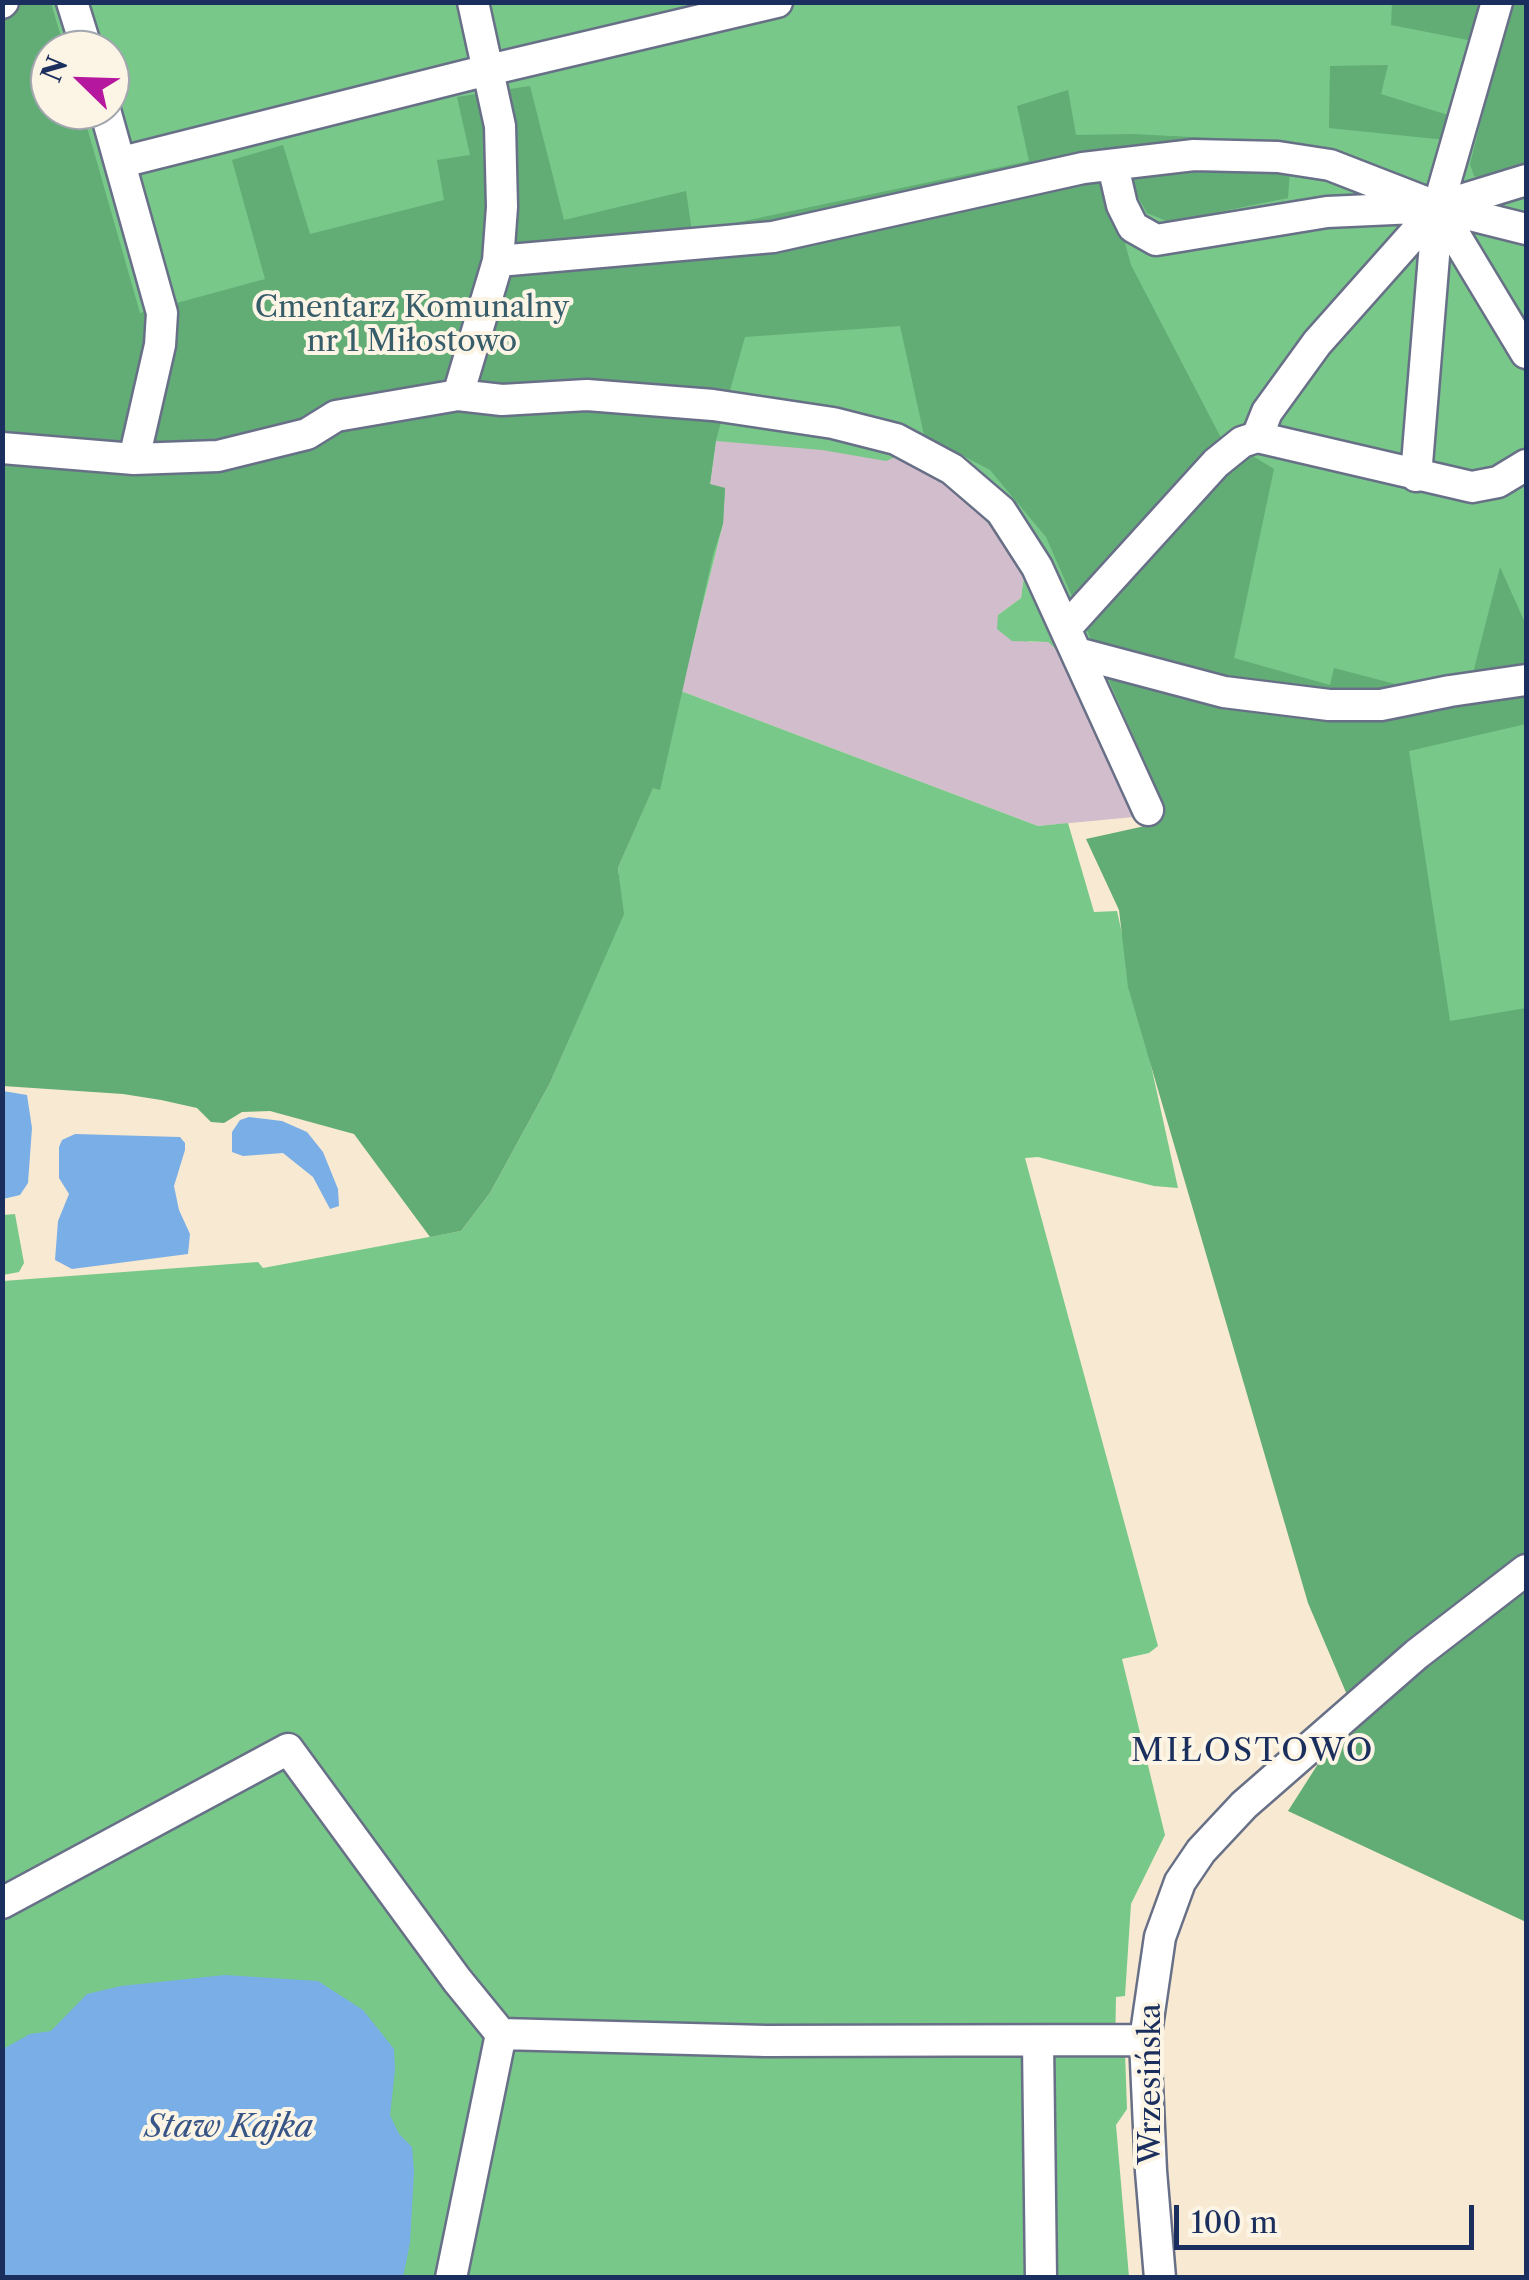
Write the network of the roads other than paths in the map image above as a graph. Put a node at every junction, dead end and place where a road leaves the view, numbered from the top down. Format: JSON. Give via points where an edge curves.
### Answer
{"nodes":[{"id":1,"x":72,"y":2,"type":"edge"},
{"id":2,"x":473,"y":2,"type":"edge"},
{"id":3,"x":777,"y":2,"type":"edge"},
{"id":4,"x":1497,"y":2,"type":"edge"},
{"id":5,"x":81,"y":30,"type":"edge"},
{"id":6,"x":490,"y":71,"type":"junction"},
{"id":7,"x":112,"y":130,"type":"edge"},
{"id":8,"x":122,"y":162,"type":"junction"},
{"id":9,"x":1113,"y":166,"type":"junction"},
{"id":10,"x":1526,"y":180,"type":"edge"},
{"id":11,"x":1438,"y":208,"type":"junction"},
{"id":12,"x":1526,"y":229,"type":"edge"},
{"id":13,"x":498,"y":261,"type":"junction"},
{"id":14,"x":1526,"y":353,"type":"edge"},
{"id":15,"x":458,"y":395,"type":"junction"},
{"id":16,"x":1257,"y":438,"type":"junction"},
{"id":17,"x":2,"y":448,"type":"edge"},
{"id":18,"x":134,"y":459,"type":"junction"},
{"id":19,"x":1526,"y":465,"type":"edge"},
{"id":20,"x":1416,"y":476,"type":"junction"},
{"id":21,"x":1072,"y":641,"type":"junction"},
{"id":22,"x":1526,"y":680,"type":"edge"},
{"id":23,"x":1148,"y":810,"type":"dead end"},
{"id":24,"x":1526,"y":1570,"type":"edge"},
{"id":25,"x":2,"y":1903,"type":"edge"},
{"id":26,"x":501,"y":2034,"type":"junction"},
{"id":27,"x":1145,"y":2040,"type":"junction"},
{"id":28,"x":1038,"y":2042,"type":"junction"},
{"id":29,"x":452,"y":2278,"type":"edge"},
{"id":30,"x":1041,"y":2278,"type":"edge"},
{"id":31,"x":1160,"y":2278,"type":"edge"}],
"edges":[{"from":1,"to":5,"type":"street"},
{"from":2,"to":6,"type":"street"},
{"from":3,"to":6,"type":"street"},
{"from":4,"to":11,"type":"street"},
{"from":6,"to":8,"type":"street"},
{"from":6,"to":13,"type":"street","via":[[503,164]]},
{"from":7,"to":8,"type":"street"},
{"from":8,"to":18,"type":"street","via":[[162,314]]},
{"from":9,"to":11,"type":"street","via":[[1194,155],[1278,157],[1330,165]]},
{"from":9,"to":11,"type":"street","via":[[1133,226],[1156,240],[1327,212]]},
{"from":9,"to":13,"type":"street","via":[[773,237]]},
{"from":10,"to":11,"type":"street"},
{"from":11,"to":12,"type":"street"},
{"from":11,"to":14,"type":"street"},
{"from":11,"to":16,"type":"street","via":[[1317,342],[1267,412]]},
{"from":11,"to":20,"type":"street"},
{"from":13,"to":15,"type":"street"},
{"from":15,"to":18,"type":"street","via":[[336,416],[307,434],[218,456]]},
{"from":15,"to":21,"type":"street","via":[[587,395],[713,405],[896,439],[952,469],[1001,510],[1038,566]]},
{"from":16,"to":20,"type":"street"},
{"from":16,"to":21,"type":"street","via":[[1216,463]]},
{"from":17,"to":18,"type":"street"},
{"from":19,"to":20,"type":"street","via":[[1498,482],[1472,487]]},
{"from":21,"to":22,"type":"street","via":[[1224,692],[1313,704],[1381,705]]},
{"from":21,"to":23,"type":"street"},
{"from":24,"to":27,"type":"street","name":"Wrzesińska","via":[[1417,1654],[1244,1805],[1201,1851],[1180,1882],[1160,1938]]},
{"from":25,"to":26,"type":"street","via":[[288,1749]]},
{"from":26,"to":28,"type":"street"},
{"from":26,"to":29,"type":"street"},
{"from":27,"to":28,"type":"street"},
{"from":27,"to":31,"type":"street","name":"Wrzesińska"},
{"from":28,"to":30,"type":"street"}]}
